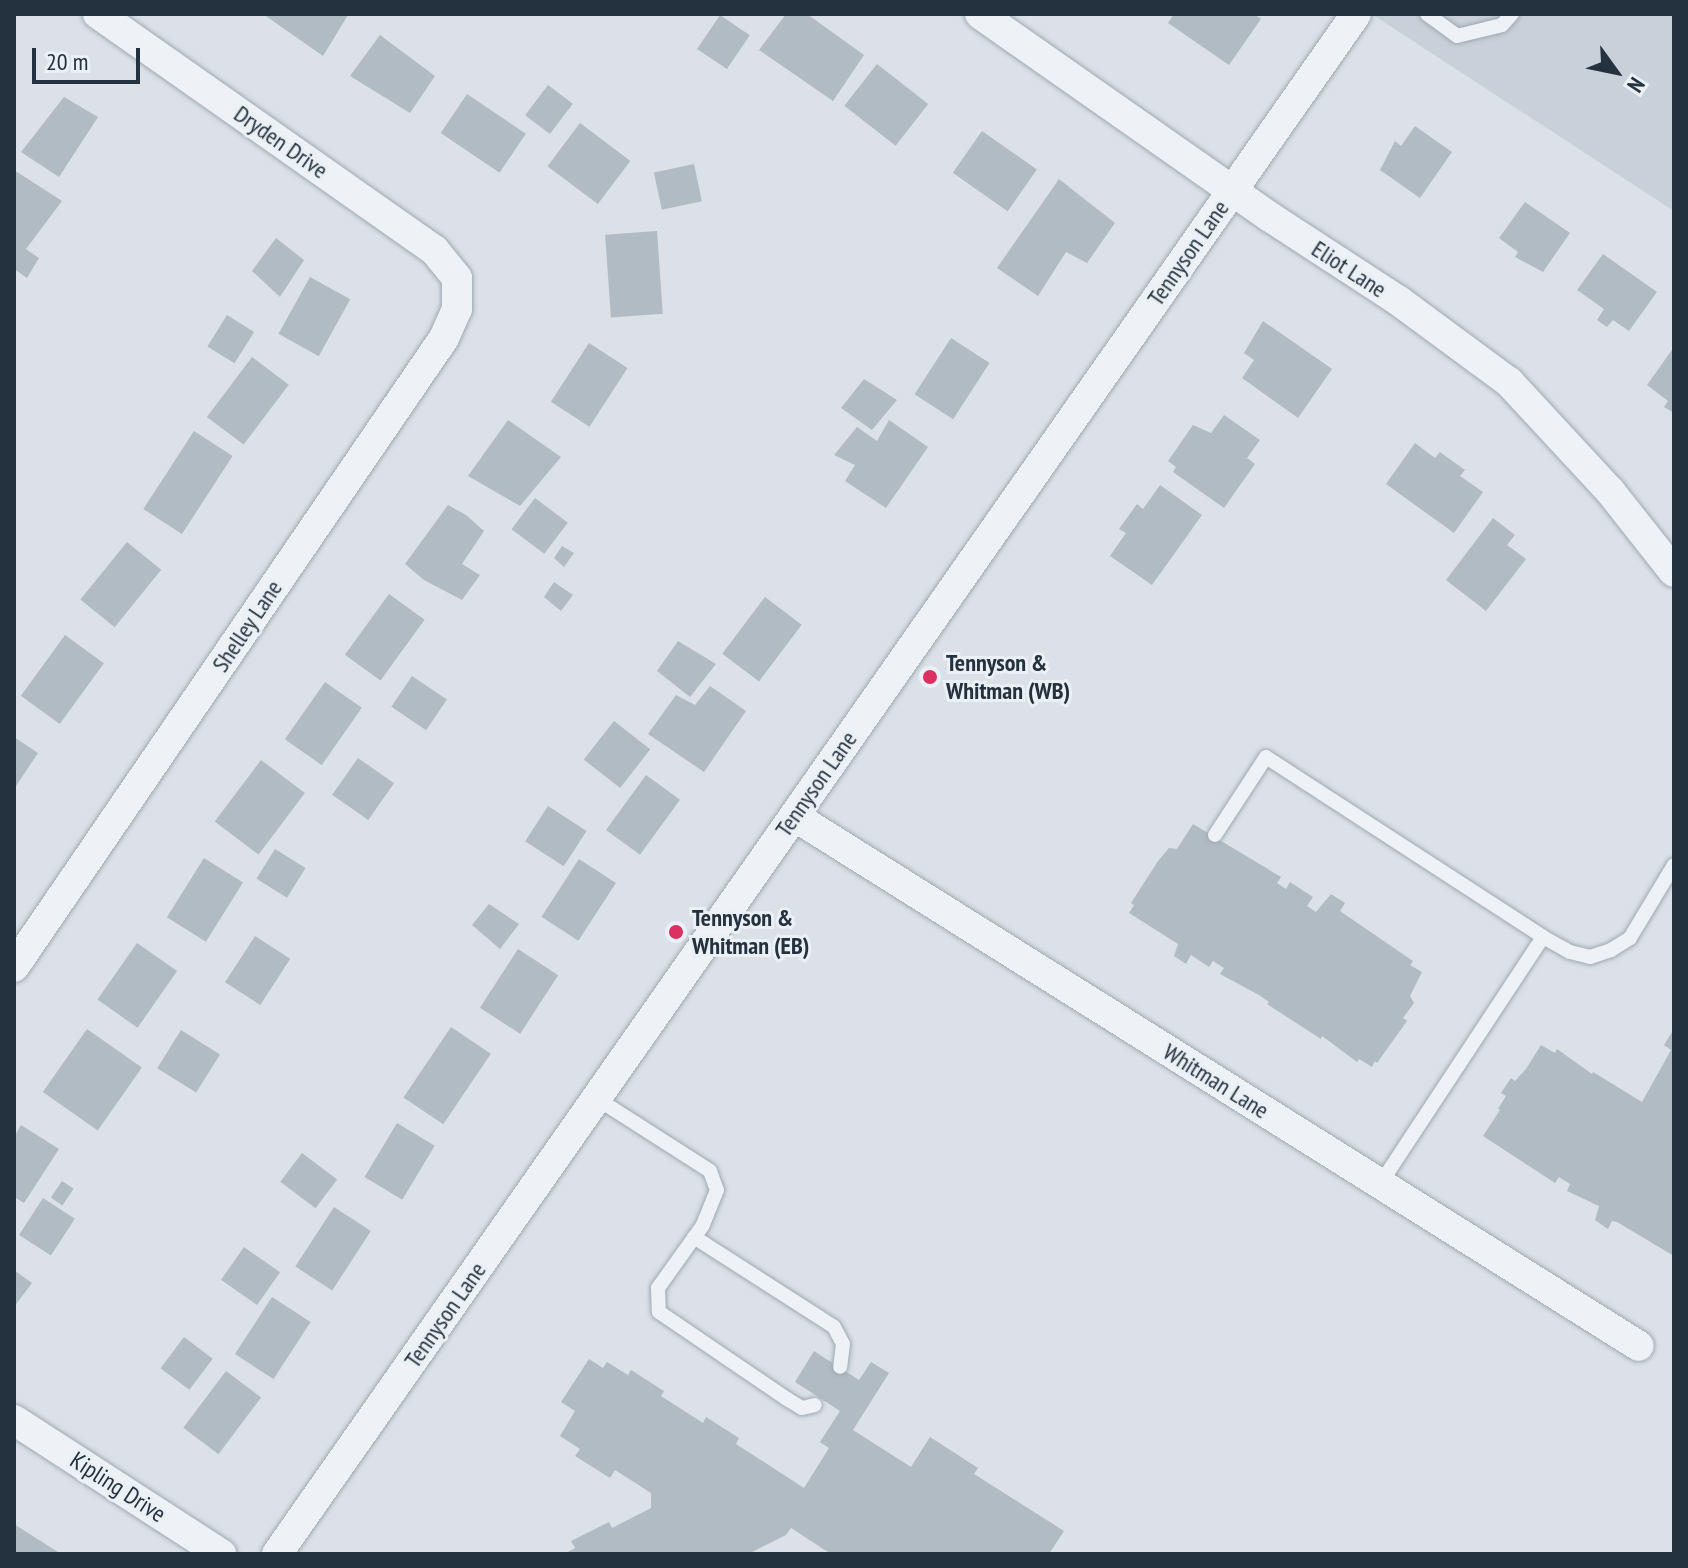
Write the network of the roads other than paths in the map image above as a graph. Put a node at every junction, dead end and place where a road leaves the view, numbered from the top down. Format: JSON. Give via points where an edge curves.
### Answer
{"nodes":[{"id":1,"x":98,"y":14,"type":"edge"},
{"id":2,"x":980,"y":14,"type":"edge"},
{"id":3,"x":1356,"y":14,"type":"edge"},
{"id":4,"x":1427,"y":14,"type":"edge"},
{"id":5,"x":1512,"y":14,"type":"edge"},
{"id":6,"x":1233,"y":189,"type":"junction"},
{"id":7,"x":457,"y":278,"type":"joint"},
{"id":8,"x":1674,"y":572,"type":"edge"},
{"id":9,"x":794,"y":816,"type":"junction"},
{"id":10,"x":1215,"y":835,"type":"dead end"},
{"id":11,"x":1674,"y":865,"type":"edge"},
{"id":12,"x":1543,"y":937,"type":"junction"},
{"id":13,"x":14,"y":967,"type":"edge"},
{"id":14,"x":596,"y":1098,"type":"junction"},
{"id":15,"x":1380,"y":1184,"type":"junction"},
{"id":16,"x":694,"y":1237,"type":"junction"},
{"id":17,"x":1639,"y":1346,"type":"dead end"},
{"id":18,"x":840,"y":1367,"type":"dead end"},
{"id":19,"x":815,"y":1405,"type":"dead end"},
{"id":20,"x":14,"y":1420,"type":"edge"},
{"id":21,"x":221,"y":1554,"type":"edge"},
{"id":22,"x":277,"y":1554,"type":"edge"}],
"edges":[{"from":1,"to":7,"type":"street","name":"Dryden Drive","via":[[434,250]]},
{"from":2,"to":6,"type":"street","name":"Eliot Lane"},
{"from":3,"to":6,"type":"street","name":"Tennyson Lane"},
{"from":4,"to":5,"type":"lane","via":[[1457,36],[1502,25]]},
{"from":6,"to":8,"type":"street","name":"Eliot Lane","via":[[1509,382],[1610,491]]},
{"from":6,"to":9,"type":"street","name":"Tennyson Lane"},
{"from":7,"to":13,"type":"street","name":"Shelley Lane","via":[[457,309],[444,338]]},
{"from":9,"to":14,"type":"street","name":"Tennyson Lane"},
{"from":9,"to":15,"type":"street","name":"Whitman Lane"},
{"from":10,"to":12,"type":"lane","via":[[1266,757]]},
{"from":11,"to":12,"type":"lane","via":[[1630,938],[1611,950],[1590,957]]},
{"from":12,"to":15,"type":"lane"},
{"from":14,"to":16,"type":"lane","via":[[710,1171],[717,1190]]},
{"from":14,"to":22,"type":"street","name":"Tennyson Lane"},
{"from":15,"to":17,"type":"street","name":"Whitman Lane"},
{"from":16,"to":18,"type":"lane","via":[[834,1327],[843,1344]]},
{"from":16,"to":19,"type":"lane","via":[[658,1288],[659,1312],[802,1408]]},
{"from":20,"to":21,"type":"street","name":"Kipling Drive"}]}
